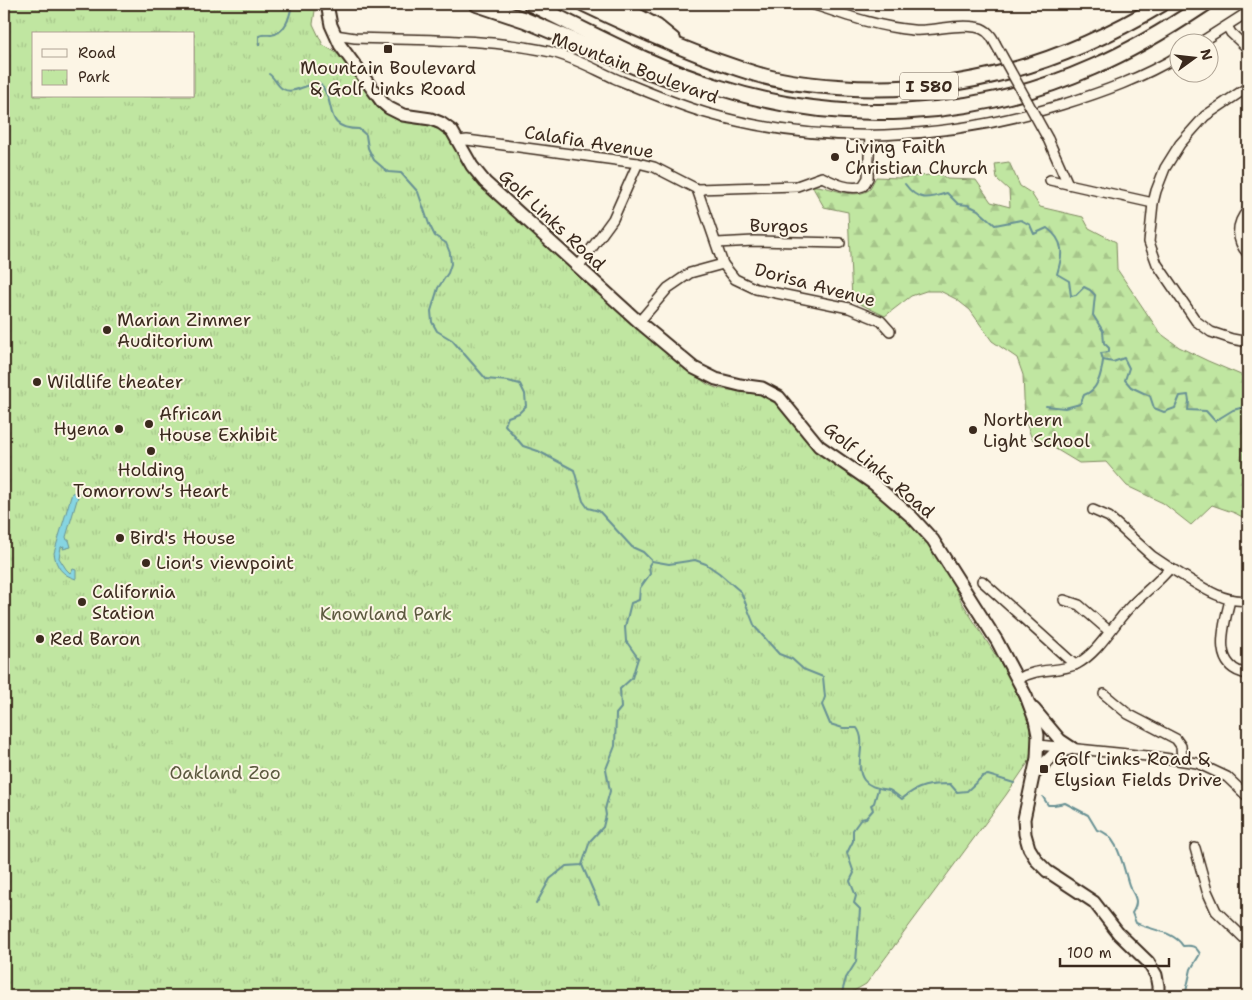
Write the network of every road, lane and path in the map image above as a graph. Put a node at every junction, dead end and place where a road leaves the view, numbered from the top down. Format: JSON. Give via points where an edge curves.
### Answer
{"nodes":[{"id":1,"x":327,"y":4,"type":"edge"},
{"id":2,"x":477,"y":4,"type":"edge"},
{"id":3,"x":531,"y":4,"type":"edge"},
{"id":4,"x":584,"y":4,"type":"edge"},
{"id":5,"x":615,"y":4,"type":"edge"},
{"id":6,"x":812,"y":4,"type":"edge"},
{"id":7,"x":1162,"y":4,"type":"edge"},
{"id":8,"x":1205,"y":4,"type":"edge"},
{"id":9,"x":1248,"y":12,"type":"edge"},
{"id":10,"x":1227,"y":26,"type":"junction"},
{"id":11,"x":1217,"y":32,"type":"edge"},
{"id":12,"x":335,"y":35,"type":"junction"},
{"id":13,"x":685,"y":49,"type":"junction"},
{"id":14,"x":1248,"y":49,"type":"edge"},
{"id":15,"x":1170,"y":61,"type":"edge"},
{"id":16,"x":1248,"y":88,"type":"edge"},
{"id":17,"x":752,"y":97,"type":"junction"},
{"id":18,"x":870,"y":135,"type":"junction"},
{"id":19,"x":458,"y":141,"type":"junction"},
{"id":20,"x":638,"y":163,"type":"junction"},
{"id":21,"x":1050,"y":180,"type":"dead end"},
{"id":22,"x":1068,"y":184,"type":"junction"},
{"id":23,"x":697,"y":190,"type":"junction"},
{"id":24,"x":1153,"y":203,"type":"junction"},
{"id":25,"x":1248,"y":210,"type":"edge"},
{"id":26,"x":716,"y":243,"type":"junction"},
{"id":27,"x":840,"y":243,"type":"dead end"},
{"id":28,"x":1248,"y":254,"type":"edge"},
{"id":29,"x":724,"y":264,"type":"junction"},
{"id":30,"x":578,"y":267,"type":"junction"},
{"id":31,"x":639,"y":322,"type":"junction"},
{"id":32,"x":890,"y":331,"type":"dead end"},
{"id":33,"x":1248,"y":342,"type":"edge"},
{"id":34,"x":1094,"y":510,"type":"dead end"},
{"id":35,"x":1170,"y":568,"type":"junction"},
{"id":36,"x":982,"y":581,"type":"dead end"},
{"id":37,"x":1064,"y":600,"type":"dead end"},
{"id":38,"x":1230,"y":600,"type":"junction"},
{"id":39,"x":1248,"y":600,"type":"edge"},
{"id":40,"x":1110,"y":631,"type":"junction"},
{"id":41,"x":1075,"y":665,"type":"junction"},
{"id":42,"x":1248,"y":674,"type":"edge"},
{"id":43,"x":1018,"y":679,"type":"junction"},
{"id":44,"x":1104,"y":694,"type":"dead end"},
{"id":45,"x":1030,"y":704,"type":"junction"},
{"id":46,"x":1038,"y":745,"type":"junction"},
{"id":47,"x":1072,"y":748,"type":"junction"},
{"id":48,"x":1182,"y":760,"type":"junction"},
{"id":49,"x":1033,"y":775,"type":"junction"},
{"id":50,"x":1248,"y":797,"type":"edge"},
{"id":51,"x":1195,"y":848,"type":"dead end"},
{"id":52,"x":1248,"y":942,"type":"edge"},
{"id":53,"x":1158,"y":996,"type":"edge"}],
"edges":[{"from":1,"to":12,"type":"main road","name":"Golf Links Road"},
{"from":2,"to":17,"type":"highway","via":[[543,26],[652,74]]},
{"from":3,"to":17,"type":"highway","number":"I 580","via":[[659,65]]},
{"from":4,"to":13,"type":"highway","number":"I 580"},
{"from":5,"to":13,"type":"highway","via":[[657,27]]},
{"from":6,"to":22,"type":"street","bridge":true,"via":[[876,24],[914,30],[974,26],[988,32],[1048,140]]},
{"from":7,"to":13,"type":"highway","number":"I 580","via":[[1112,32],[1054,58],[989,77],[921,87],[854,88],[788,81],[756,74]]},
{"from":8,"to":17,"type":"highway","number":"I 580","via":[[1152,38],[1092,68],[993,100],[887,112],[819,109]]},
{"from":9,"to":10,"type":"street"},
{"from":10,"to":11,"type":"street"},
{"from":10,"to":14,"type":"street"},
{"from":12,"to":18,"type":"street","name":"Mountain Boulevard","via":[[475,42],[545,51],[573,59],[666,100],[730,119],[803,132]]},
{"from":12,"to":19,"type":"main road","name":"Golf Links Road","via":[[377,96],[389,108],[403,115],[441,123],[452,131]]},
{"from":15,"to":18,"type":"street","name":"Mountain Boulevard","via":[[1119,86],[1018,117],[946,131]]},
{"from":16,"to":24,"type":"street","via":[[1205,116],[1180,144],[1165,168]]},
{"from":18,"to":23,"type":"street","via":[[868,178],[860,188],[822,177],[797,186]]},
{"from":19,"to":20,"type":"street","name":"Calafia Avenue"},
{"from":19,"to":30,"type":"main road","name":"Golf Links Road","via":[[485,182]]},
{"from":20,"to":23,"type":"street","name":"Calafia Avenue","via":[[654,167]]},
{"from":20,"to":30,"type":"street","via":[[613,219]]},
{"from":21,"to":22,"type":"street"},
{"from":22,"to":24,"type":"street"},
{"from":23,"to":26,"type":"street","name":"Dorisa Avenue"},
{"from":24,"to":33,"type":"street","via":[[1149,242],[1157,264],[1184,304],[1196,320],[1212,332]]},
{"from":25,"to":28,"type":"street","via":[[1238,227],[1242,247]]},
{"from":26,"to":27,"type":"street","name":"Burgos"},
{"from":26,"to":29,"type":"street","name":"Dorisa Avenue"},
{"from":29,"to":31,"type":"street","via":[[690,273],[668,288]]},
{"from":29,"to":32,"type":"street","name":"Dorisa Avenue","via":[[735,279],[756,289],[849,308],[881,321]]},
{"from":30,"to":31,"type":"main road","name":"Golf Links Road"},
{"from":31,"to":43,"type":"main road","name":"Golf Links Road","via":[[694,368],[716,379],[762,388],[779,397],[819,446],[874,484],[912,517],[933,540]]},
{"from":34,"to":35,"type":"street","via":[[1109,517]]},
{"from":35,"to":38,"type":"street"},
{"from":35,"to":40,"type":"street"},
{"from":36,"to":41,"type":"street"},
{"from":37,"to":40,"type":"street","via":[[1080,606]]},
{"from":38,"to":39,"type":"street"},
{"from":38,"to":42,"type":"street","via":[[1222,647],[1235,669]]},
{"from":40,"to":41,"type":"street","via":[[1095,650]]},
{"from":41,"to":43,"type":"street","via":[[1035,671]]},
{"from":43,"to":45,"type":"main road","name":"Golf Links Road"},
{"from":44,"to":48,"type":"street","via":[[1128,714],[1176,739],[1181,746]]},
{"from":45,"to":46,"type":"main road","name":"Golf Links Road"},
{"from":45,"to":47,"type":"main road","via":[[1060,740]]},
{"from":46,"to":47,"type":"street"},
{"from":46,"to":49,"type":"main road","name":"Golf Links Road"},
{"from":47,"to":48,"type":"street"},
{"from":47,"to":49,"type":"main road","via":[[1054,754]]},
{"from":48,"to":50,"type":"street","via":[[1218,772]]},
{"from":49,"to":53,"type":"main road","name":"Golf Links Road","via":[[1024,818],[1025,834],[1033,854],[1047,871],[1094,902],[1118,933],[1148,962],[1156,975]]},
{"from":51,"to":52,"type":"street","via":[[1216,912]]}]}
